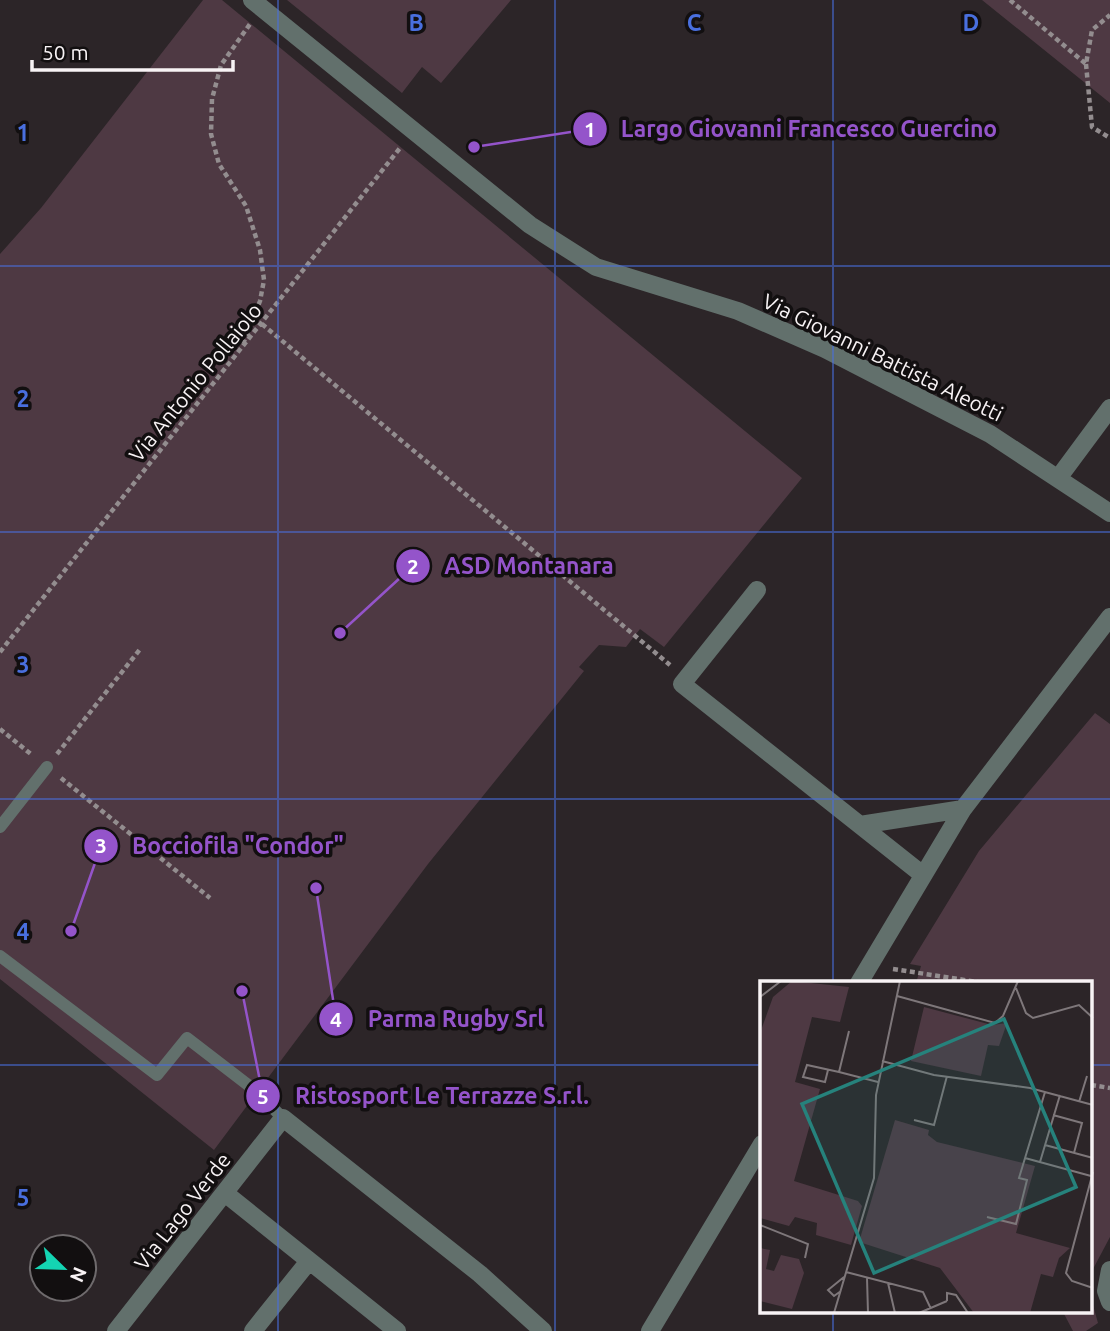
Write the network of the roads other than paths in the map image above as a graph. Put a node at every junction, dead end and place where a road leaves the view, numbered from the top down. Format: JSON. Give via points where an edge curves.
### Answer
{"nodes":[{"id":1,"x":258,"y":4,"type":"edge"},
{"id":2,"x":1110,"y":408,"type":"edge"},
{"id":3,"x":1059,"y":477,"type":"junction"},
{"id":4,"x":1110,"y":513,"type":"edge"},
{"id":5,"x":757,"y":590,"type":"dead end"},
{"id":6,"x":1110,"y":617,"type":"edge"},
{"id":7,"x":47,"y":767,"type":"road end"},
{"id":8,"x":963,"y":809,"type":"junction"},
{"id":9,"x":860,"y":825,"type":"junction"},
{"id":10,"x":0,"y":827,"type":"edge"},
{"id":11,"x":923,"y":874,"type":"junction"},
{"id":12,"x":0,"y":956,"type":"edge"},
{"id":13,"x":860,"y":981,"type":"edge"},
{"id":14,"x":283,"y":1118,"type":"junction"},
{"id":15,"x":760,"y":1147,"type":"edge"},
{"id":16,"x":226,"y":1194,"type":"junction"},
{"id":17,"x":309,"y":1261,"type":"junction"},
{"id":18,"x":1110,"y":1270,"type":"edge"},
{"id":19,"x":1110,"y":1302,"type":"edge"},
{"id":20,"x":116,"y":1331,"type":"edge"},
{"id":21,"x":253,"y":1331,"type":"edge"},
{"id":22,"x":397,"y":1331,"type":"edge"},
{"id":23,"x":543,"y":1331,"type":"edge"},
{"id":24,"x":649,"y":1331,"type":"edge"}],
"edges":[{"from":1,"to":3,"type":"street","name":"Via Giovanni Battista Aleotti","via":[[530,225],[596,267],[738,311],[825,349],[990,434]]},
{"from":2,"to":3,"type":"street"},
{"from":3,"to":4,"type":"street","name":"Via Giovanni Battista Aleotti"},
{"from":5,"to":9,"type":"street","via":[[682,684]]},
{"from":6,"to":8,"type":"street"},
{"from":7,"to":10,"type":"lane"},
{"from":8,"to":9,"type":"street"},
{"from":8,"to":11,"type":"street"},
{"from":9,"to":11,"type":"street"},
{"from":11,"to":13,"type":"street"},
{"from":12,"to":14,"type":"lane","via":[[157,1075],[187,1038]]},
{"from":14,"to":16,"type":"street","name":"Via Lago Verde"},
{"from":14,"to":23,"type":"street","via":[[480,1274]]},
{"from":15,"to":24,"type":"street"},
{"from":16,"to":17,"type":"street"},
{"from":16,"to":20,"type":"street","name":"Via Lago Verde"},
{"from":17,"to":21,"type":"street"},
{"from":17,"to":22,"type":"street"},
{"from":18,"to":19,"type":"street","via":[[1106,1291]]}]}
